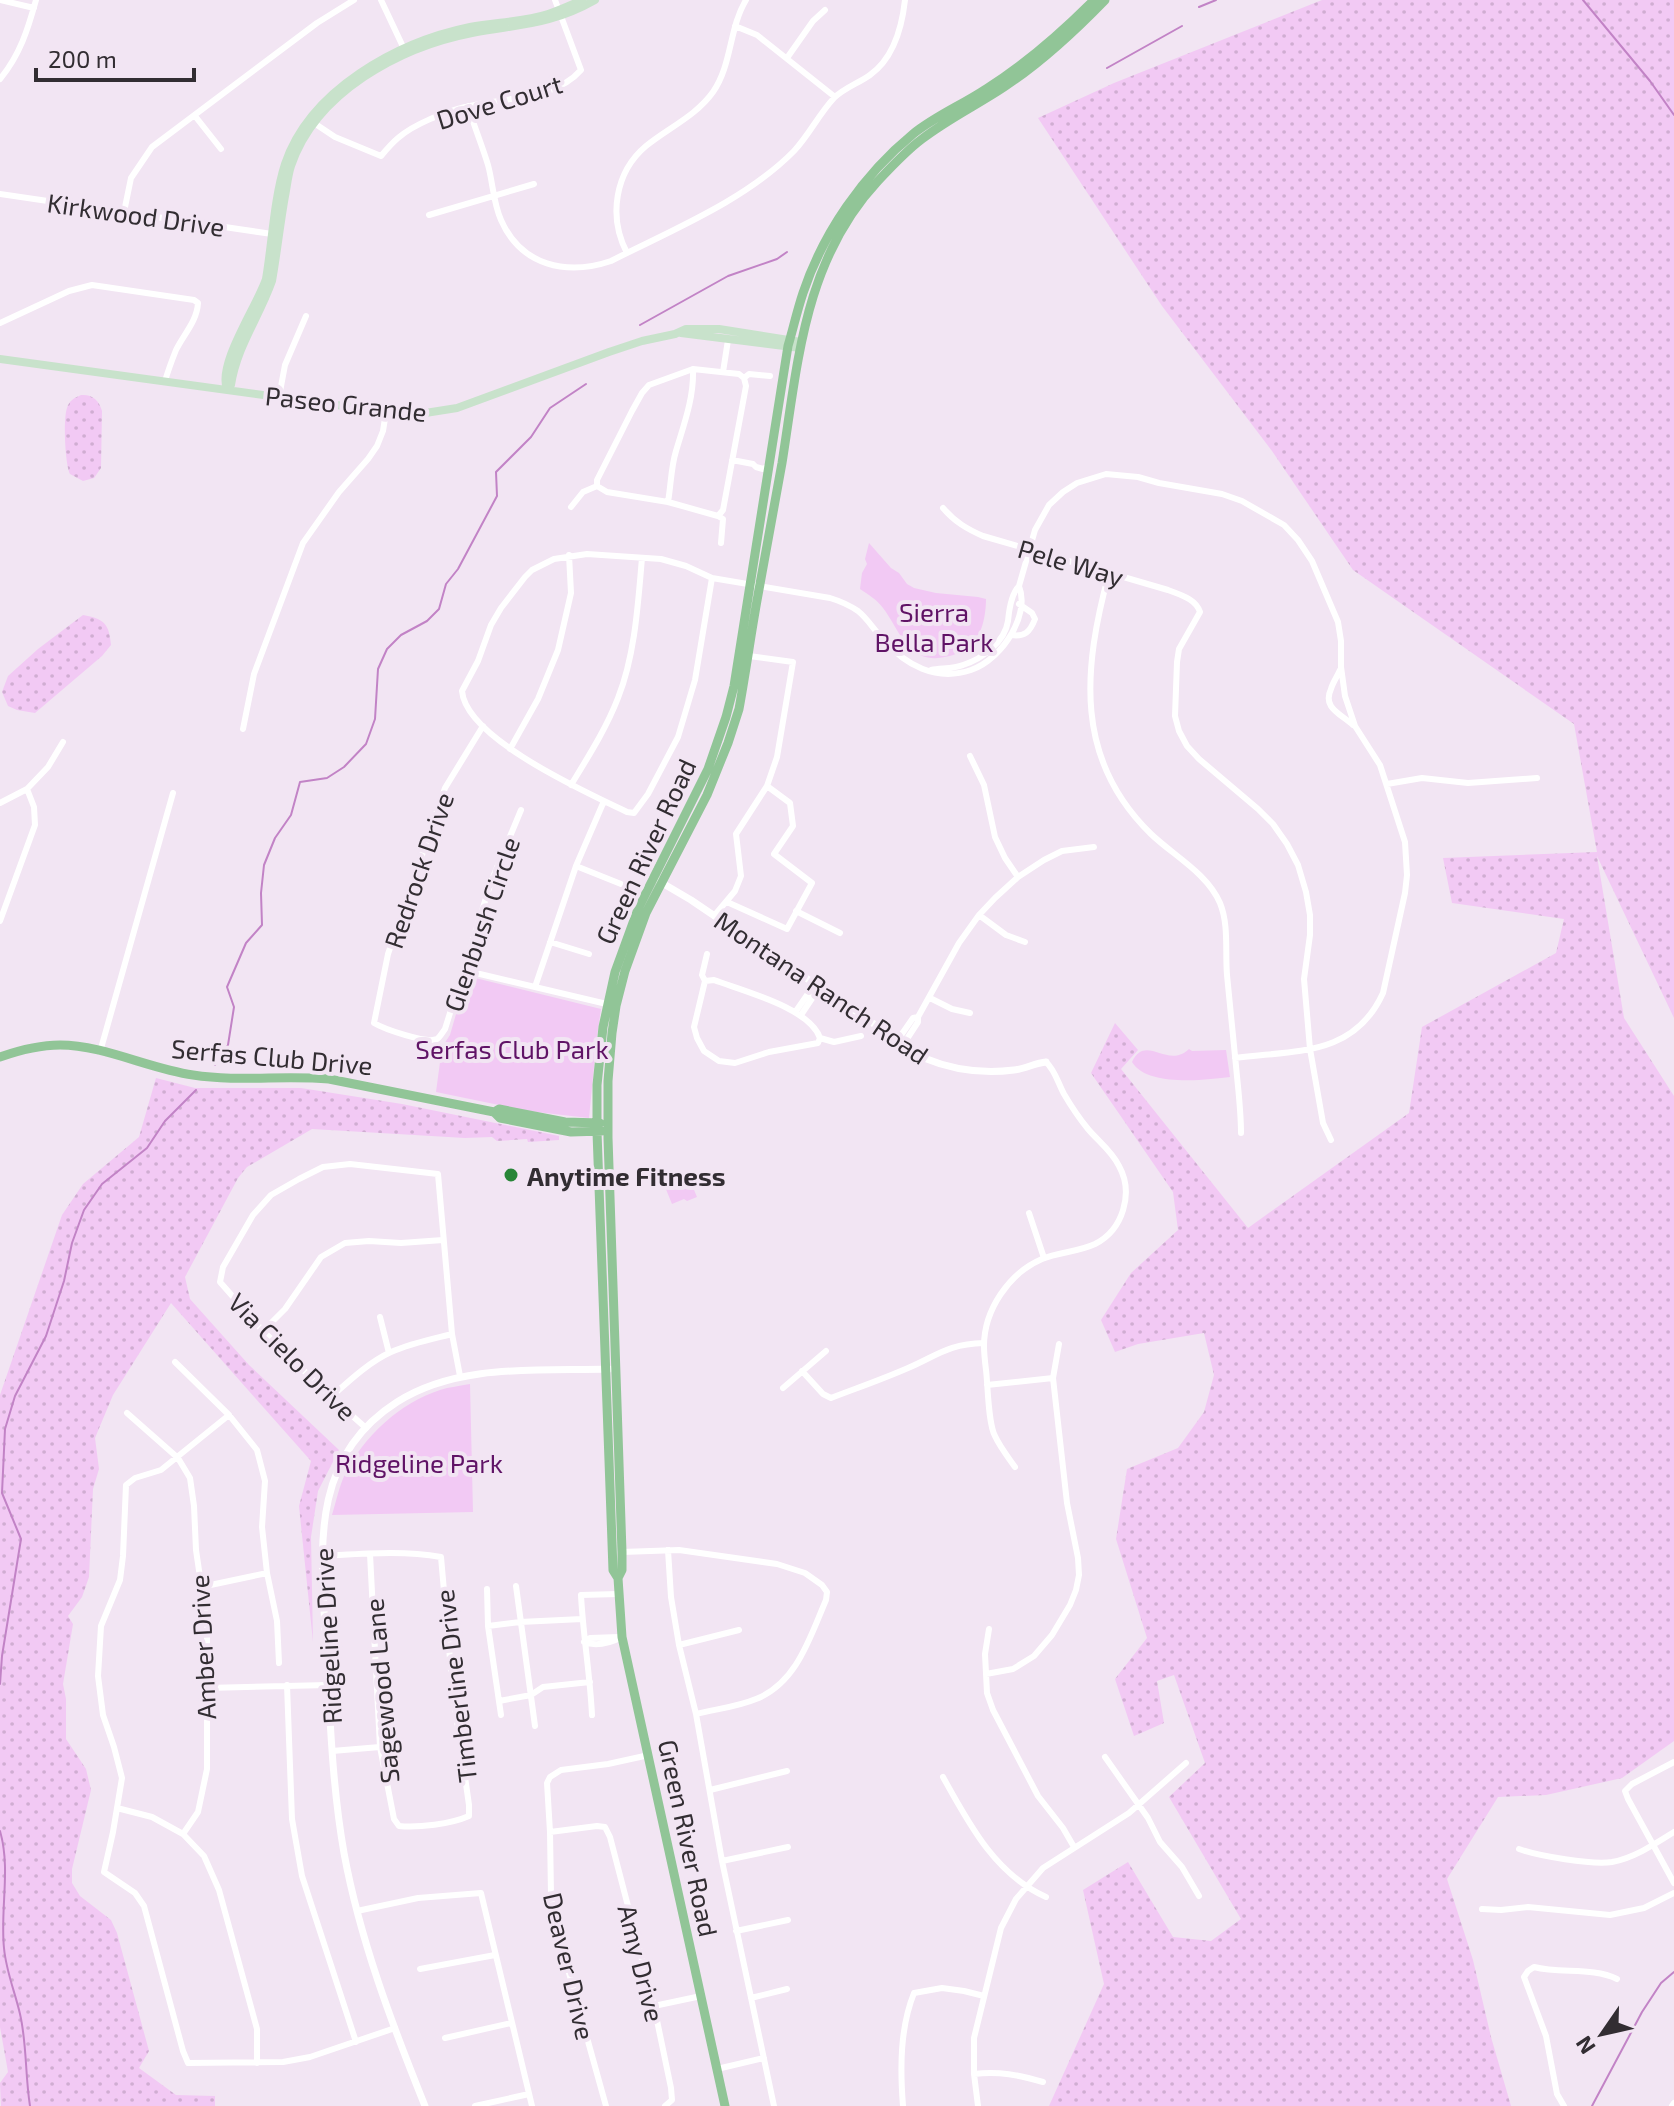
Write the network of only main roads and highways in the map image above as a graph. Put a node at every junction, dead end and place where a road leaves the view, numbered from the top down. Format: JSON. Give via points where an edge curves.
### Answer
{"nodes":[{"id":1,"x":582,"y":0,"type":"edge"},
{"id":2,"x":595,"y":0,"type":"edge"},
{"id":3,"x":1094,"y":0,"type":"edge"},
{"id":4,"x":1105,"y":0,"type":"edge"},
{"id":5,"x":560,"y":13,"type":"junction"},
{"id":6,"x":680,"y":333,"type":"junction"},
{"id":7,"x":789,"y":342,"type":"junction"},
{"id":8,"x":800,"y":345,"type":"junction"},
{"id":9,"x":0,"y":359,"type":"edge"},
{"id":10,"x":227,"y":389,"type":"junction"},
{"id":11,"x":769,"y":467,"type":"junction"},
{"id":12,"x":769,"y":536,"type":"junction"},
{"id":13,"x":754,"y":586,"type":"junction"},
{"id":14,"x":657,"y":880,"type":"junction"},
{"id":15,"x":0,"y":1057,"type":"edge"},
{"id":16,"x":602,"y":1127,"type":"junction"},
{"id":17,"x":611,"y":1369,"type":"junction"},
{"id":18,"x":609,"y":1457,"type":"junction"},
{"id":19,"x":619,"y":1464,"type":"junction"},
{"id":20,"x":612,"y":1538,"type":"junction"},
{"id":21,"x":622,"y":1552,"type":"junction"},
{"id":22,"x":618,"y":1578,"type":"junction"},
{"id":23,"x":725,"y":2106,"type":"edge"}],
"edges":[{"from":1,"to":5,"type":"main road"},
{"from":2,"to":5,"type":"main road"},
{"from":3,"to":7,"type":"main road","name":"Green River Road","via":[[1030,58],[915,132],[862,186],[831,233],[803,292]]},
{"from":4,"to":8,"type":"main road","name":"Green River Road","via":[[1031,68],[940,126],[890,168],[856,208],[827,258]]},
{"from":5,"to":10,"type":"main road","via":[[423,40],[336,92],[312,123],[291,166],[272,281]]},
{"from":6,"to":7,"type":"main road","name":"Paseo Grande"},
{"from":6,"to":7,"type":"main road","name":"Paseo Grande","via":[[708,328]]},
{"from":6,"to":10,"type":"main road","name":"Paseo Grande","via":[[609,352],[457,408],[419,414]]},
{"from":7,"to":8,"type":"main road","name":"Paseo Grande"},
{"from":7,"to":11,"type":"main road","name":"Green River Road"},
{"from":8,"to":12,"type":"main road","name":"Green River Road"},
{"from":9,"to":10,"type":"main road","name":"Paseo Grande"},
{"from":11,"to":12,"type":"main road","via":[[774,473]]},
{"from":11,"to":13,"type":"main road","name":"Green River Road"},
{"from":12,"to":13,"type":"main road","name":"Green River Road"},
{"from":13,"to":14,"type":"main road","name":"Green River Road","via":[[717,745]]},
{"from":13,"to":14,"type":"main road","name":"Green River Road","via":[[739,709],[707,795]]},
{"from":14,"to":16,"type":"main road","name":"Green River Road","via":[[611,1005]]},
{"from":15,"to":16,"type":"main road","name":"Serfas Club Drive","via":[[52,1045],[79,1047],[192,1075],[329,1079]]},
{"from":16,"to":17,"type":"main road","name":"Green River Road"},
{"from":17,"to":18,"type":"main road","name":"Green River Road"},
{"from":17,"to":19,"type":"main road","name":"Green River Road"},
{"from":18,"to":19,"type":"main road"},
{"from":18,"to":20,"type":"main road","name":"Green River Road"},
{"from":19,"to":21,"type":"main road","name":"Green River Road"},
{"from":20,"to":21,"type":"main road"},
{"from":20,"to":22,"type":"main road","name":"Green River Road"},
{"from":21,"to":22,"type":"main road","name":"Green River Road"},
{"from":22,"to":23,"type":"main road","name":"Green River Road","via":[[622,1637]]}]}
